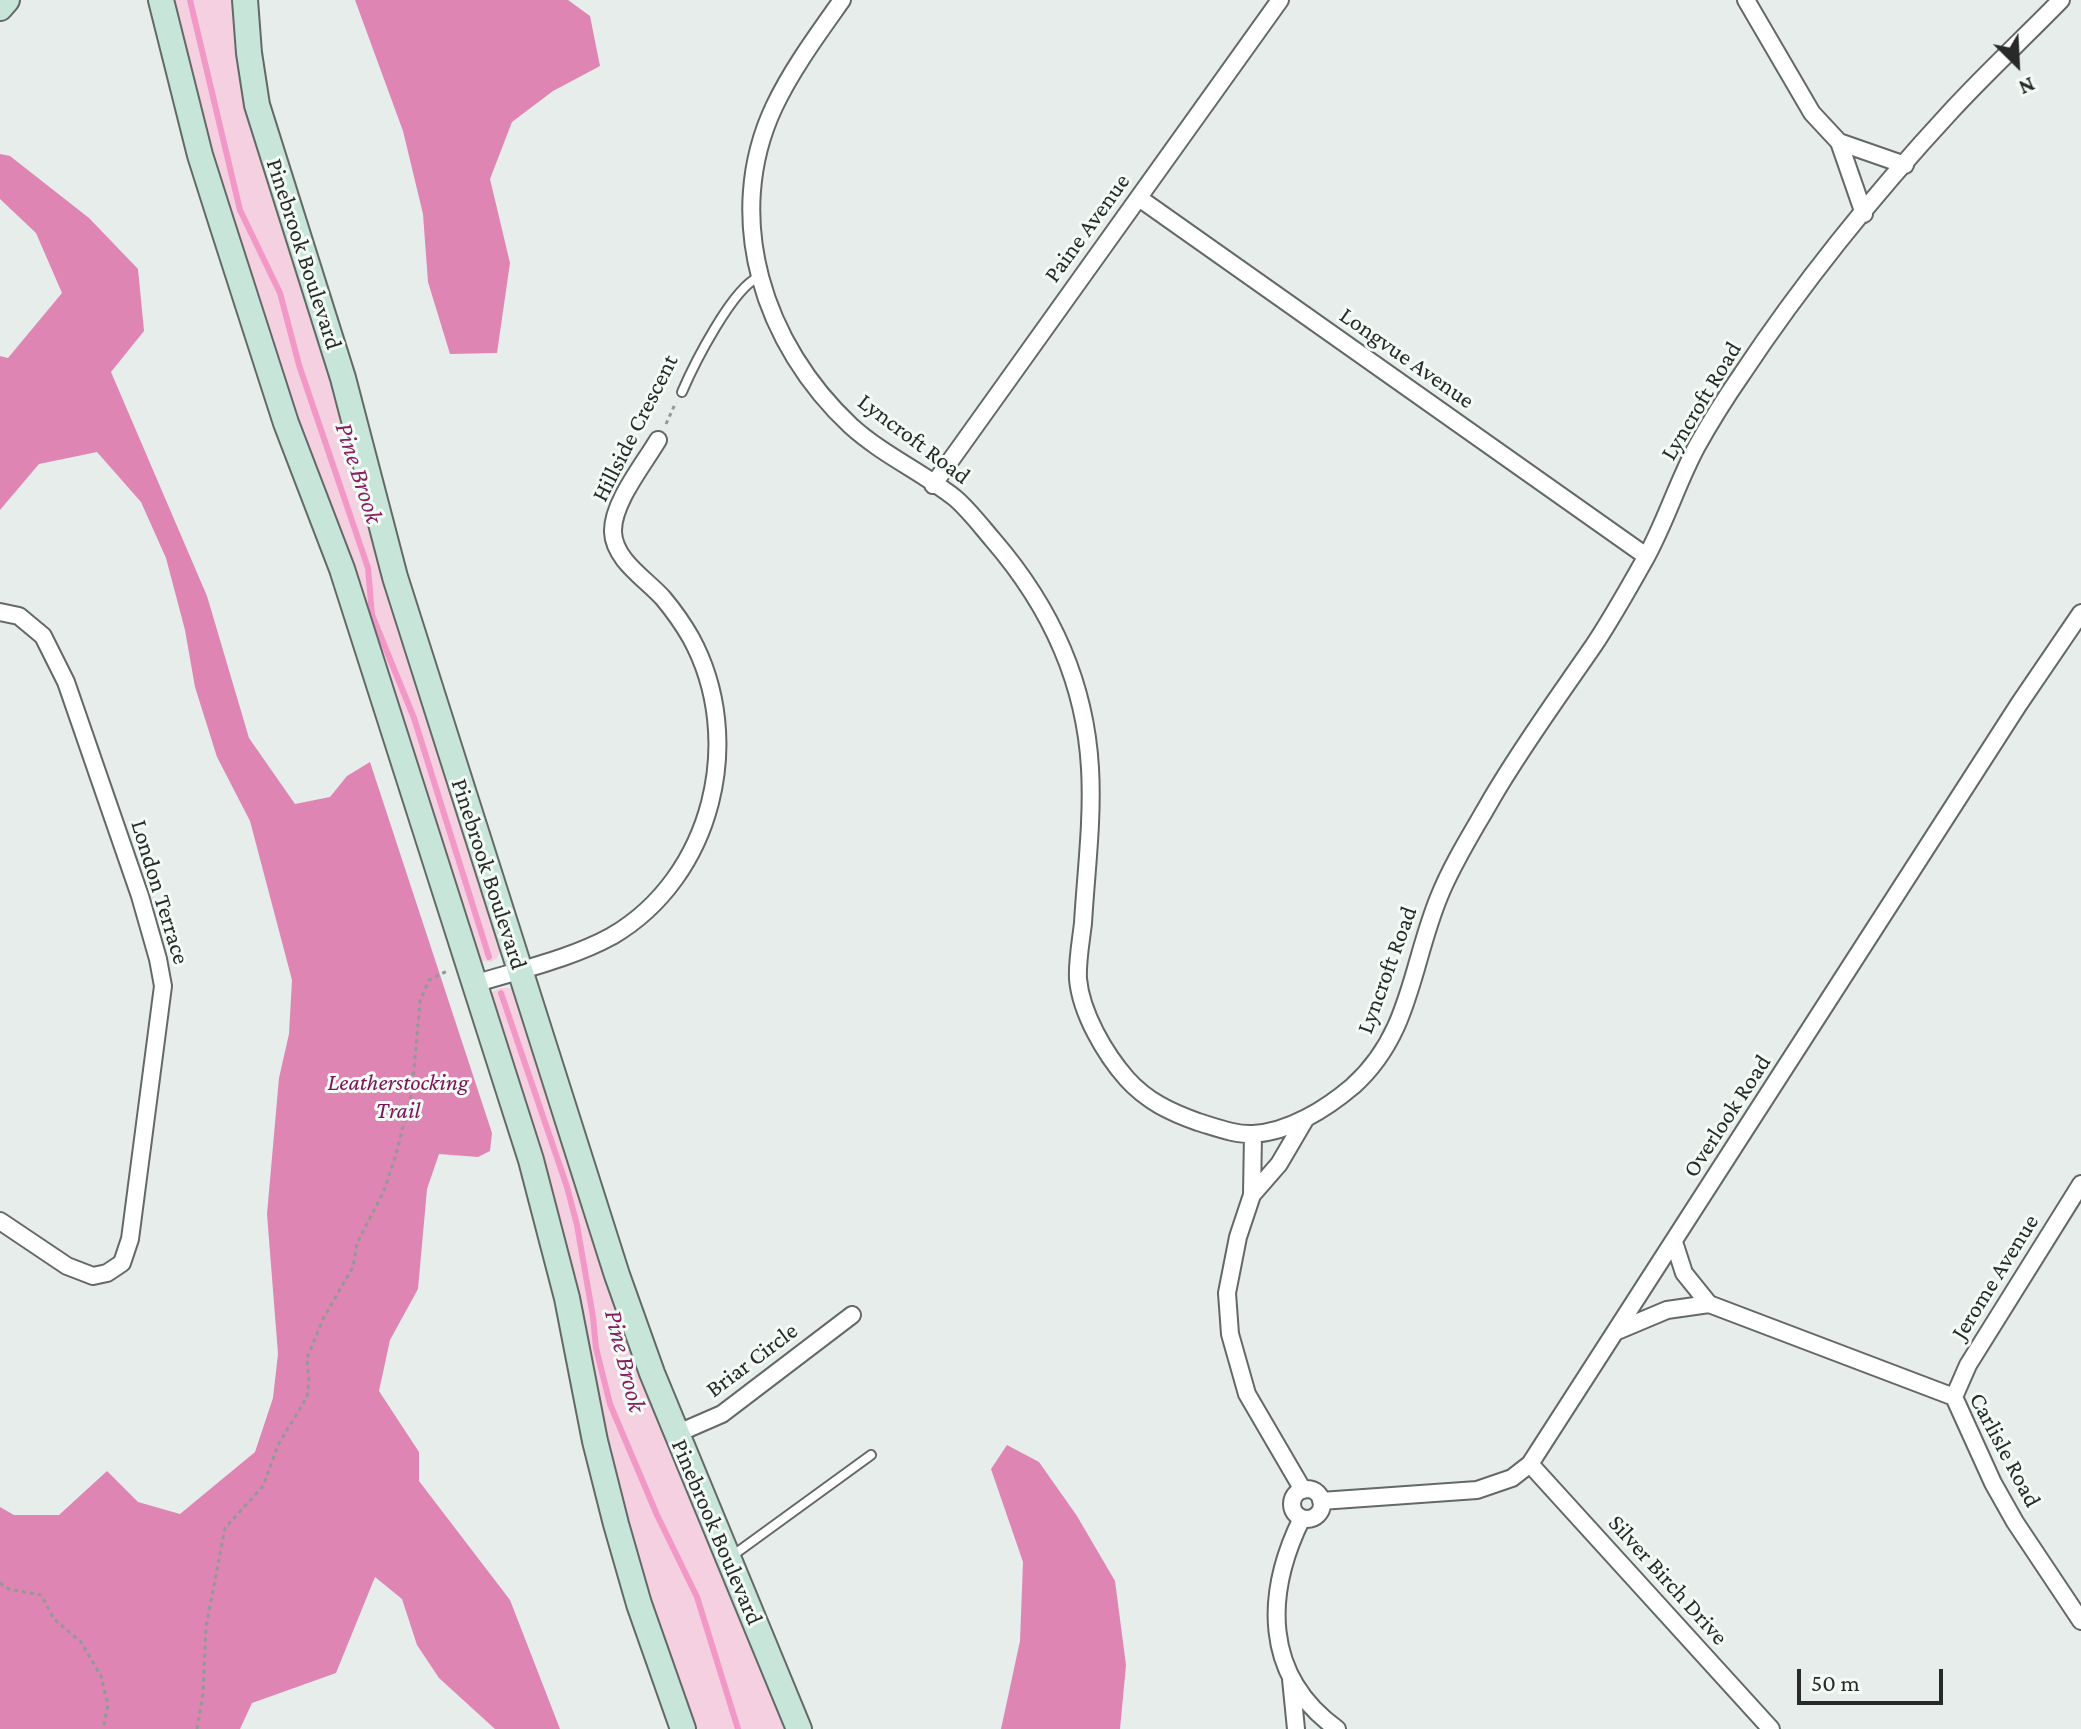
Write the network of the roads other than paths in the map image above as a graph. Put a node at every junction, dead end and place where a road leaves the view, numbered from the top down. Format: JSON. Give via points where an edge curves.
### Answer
{"nodes":[{"id":1,"x":7,"y":0,"type":"edge"},
{"id":2,"x":161,"y":0,"type":"edge"},
{"id":3,"x":245,"y":0,"type":"edge"},
{"id":4,"x":842,"y":0,"type":"edge"},
{"id":5,"x":1280,"y":0,"type":"edge"},
{"id":6,"x":1746,"y":0,"type":"edge"},
{"id":7,"x":2061,"y":0,"type":"edge"},
{"id":8,"x":0,"y":8,"type":"edge"},
{"id":9,"x":1839,"y":142,"type":"junction"},
{"id":10,"x":1905,"y":165,"type":"junction"},
{"id":11,"x":1139,"y":198,"type":"junction"},
{"id":12,"x":1864,"y":214,"type":"junction"},
{"id":13,"x":759,"y":277,"type":"junction"},
{"id":14,"x":682,"y":392,"type":"road end"},
{"id":15,"x":658,"y":440,"type":"road end"},
{"id":16,"x":933,"y":485,"type":"junction"},
{"id":17,"x":1646,"y":556,"type":"junction"},
{"id":18,"x":0,"y":612,"type":"edge"},
{"id":19,"x":2081,"y":613,"type":"edge"},
{"id":20,"x":519,"y":970,"type":"junction"},
{"id":21,"x":474,"y":984,"type":"junction"},
{"id":22,"x":1306,"y":1118,"type":"junction"},
{"id":23,"x":1253,"y":1134,"type":"junction"},
{"id":24,"x":2081,"y":1184,"type":"edge"},
{"id":25,"x":1252,"y":1195,"type":"junction"},
{"id":26,"x":0,"y":1221,"type":"edge"},
{"id":27,"x":1674,"y":1242,"type":"junction"},
{"id":28,"x":1709,"y":1304,"type":"junction"},
{"id":29,"x":852,"y":1315,"type":"dead end"},
{"id":30,"x":1617,"y":1331,"type":"junction"},
{"id":31,"x":1954,"y":1397,"type":"junction"},
{"id":32,"x":676,"y":1434,"type":"junction"},
{"id":33,"x":871,"y":1455,"type":"dead end"},
{"id":34,"x":1530,"y":1464,"type":"junction"},
{"id":35,"x":1303,"y":1490,"type":"junction"},
{"id":36,"x":1321,"y":1501,"type":"junction"},
{"id":37,"x":1302,"y":1518,"type":"junction"},
{"id":38,"x":728,"y":1559,"type":"junction"},
{"id":39,"x":2081,"y":1621,"type":"edge"},
{"id":40,"x":1290,"y":1673,"type":"junction"},
{"id":41,"x":683,"y":1729,"type":"edge"},
{"id":42,"x":799,"y":1729,"type":"edge"},
{"id":43,"x":1296,"y":1729,"type":"edge"},
{"id":44,"x":1337,"y":1729,"type":"edge"},
{"id":45,"x":1771,"y":1729,"type":"edge"}],
"edges":[{"from":1,"to":8,"type":"street"},
{"from":2,"to":21,"type":"street","name":"Pinebrook Boulevard","via":[[224,232],[286,423],[350,590]]},
{"from":3,"to":20,"type":"street","name":"Pinebrook Boulevard","via":[[257,105],[354,416],[395,577]]},
{"from":4,"to":13,"type":"street","name":"Lyncroft Road","via":[[788,80],[761,141],[749,221]]},
{"from":5,"to":11,"type":"street","name":"Paine Avenue"},
{"from":6,"to":9,"type":"street","via":[[1812,113]]},
{"from":7,"to":10,"type":"street","name":"Lyncroft Road","via":[[1953,108]]},
{"from":9,"to":10,"type":"street"},
{"from":9,"to":12,"type":"street"},
{"from":10,"to":12,"type":"street","name":"Lyncroft Road"},
{"from":11,"to":16,"type":"street","name":"Paine Avenue"},
{"from":11,"to":17,"type":"street","name":"Longvue Avenue"},
{"from":12,"to":17,"type":"street","name":"Lyncroft Road","via":[[1743,371],[1696,449]]},
{"from":13,"to":14,"type":"lane","name":"Hillside Crescent","via":[[749,280],[715,329]]},
{"from":13,"to":16,"type":"street","name":"Lyncroft Road","via":[[792,353],[817,389],[858,432]]},
{"from":15,"to":20,"type":"street","name":"Hillside Crescent","via":[[616,511],[613,533],[623,557],[676,615],[702,660],[718,735],[717,771],[707,811],[691,856],[643,914],[610,936]]},
{"from":16,"to":23,"type":"street","name":"Lyncroft Road","via":[[976,520],[1032,588],[1069,662],[1091,772],[1078,980],[1086,1011],[1129,1082],[1162,1109]]},
{"from":17,"to":22,"type":"street","name":"Lyncroft Road","via":[[1598,640],[1528,738],[1450,872],[1398,1026],[1382,1054],[1357,1082]]},
{"from":18,"to":26,"type":"street","name":"London Terrace","via":[[19,616],[43,636],[66,682],[140,896],[163,986],[130,1239],[122,1263],[93,1276],[67,1266]]},
{"from":19,"to":27,"type":"street","name":"Overlook Road"},
{"from":20,"to":21,"type":"street","name":"Hillside Crescent"},
{"from":20,"to":32,"type":"street","name":"Pinebrook Boulevard","via":[[621,1287]]},
{"from":21,"to":41,"type":"street","name":"Pinebrook Boulevard","via":[[555,1249],[616,1524]]},
{"from":22,"to":23,"type":"street","name":"Lyncroft Road"},
{"from":22,"to":25,"type":"street","via":[[1279,1164]]},
{"from":23,"to":25,"type":"street"},
{"from":24,"to":31,"type":"street","name":"Jerome Avenue","via":[[1968,1365]]},
{"from":25,"to":35,"type":"street","via":[[1227,1293],[1230,1334],[1247,1394]]},
{"from":27,"to":28,"type":"street","via":[[1684,1273]]},
{"from":27,"to":30,"type":"street","name":"Overlook Road"},
{"from":28,"to":30,"type":"street","name":"Carlisle Road","via":[[1667,1310]]},
{"from":28,"to":31,"type":"street","name":"Carlisle Road"},
{"from":29,"to":32,"type":"street","name":"Briar Circle","via":[[722,1414]]},
{"from":30,"to":34,"type":"street","name":"Overlook Road"},
{"from":31,"to":39,"type":"street","name":"Carlisle Road","via":[[2015,1522]]},
{"from":32,"to":38,"type":"street","name":"Pinebrook Boulevard"},
{"from":33,"to":38,"type":"lane"},
{"from":34,"to":36,"type":"street","name":"Overlook Road","via":[[1512,1478],[1477,1490]]},
{"from":34,"to":45,"type":"street","name":"Silver Birch Drive"},
{"from":35,"to":36,"type":"street","via":[[1312,1490]]},
{"from":35,"to":37,"type":"street","via":[[1292,1504]]},
{"from":36,"to":37,"type":"street","via":[[1315,1516]]},
{"from":37,"to":40,"type":"street","via":[[1275,1600],[1275,1627]]},
{"from":38,"to":42,"type":"street","name":"Pinebrook Boulevard"},
{"from":40,"to":43,"type":"street"},
{"from":40,"to":44,"type":"street","via":[[1309,1704]]}]}
